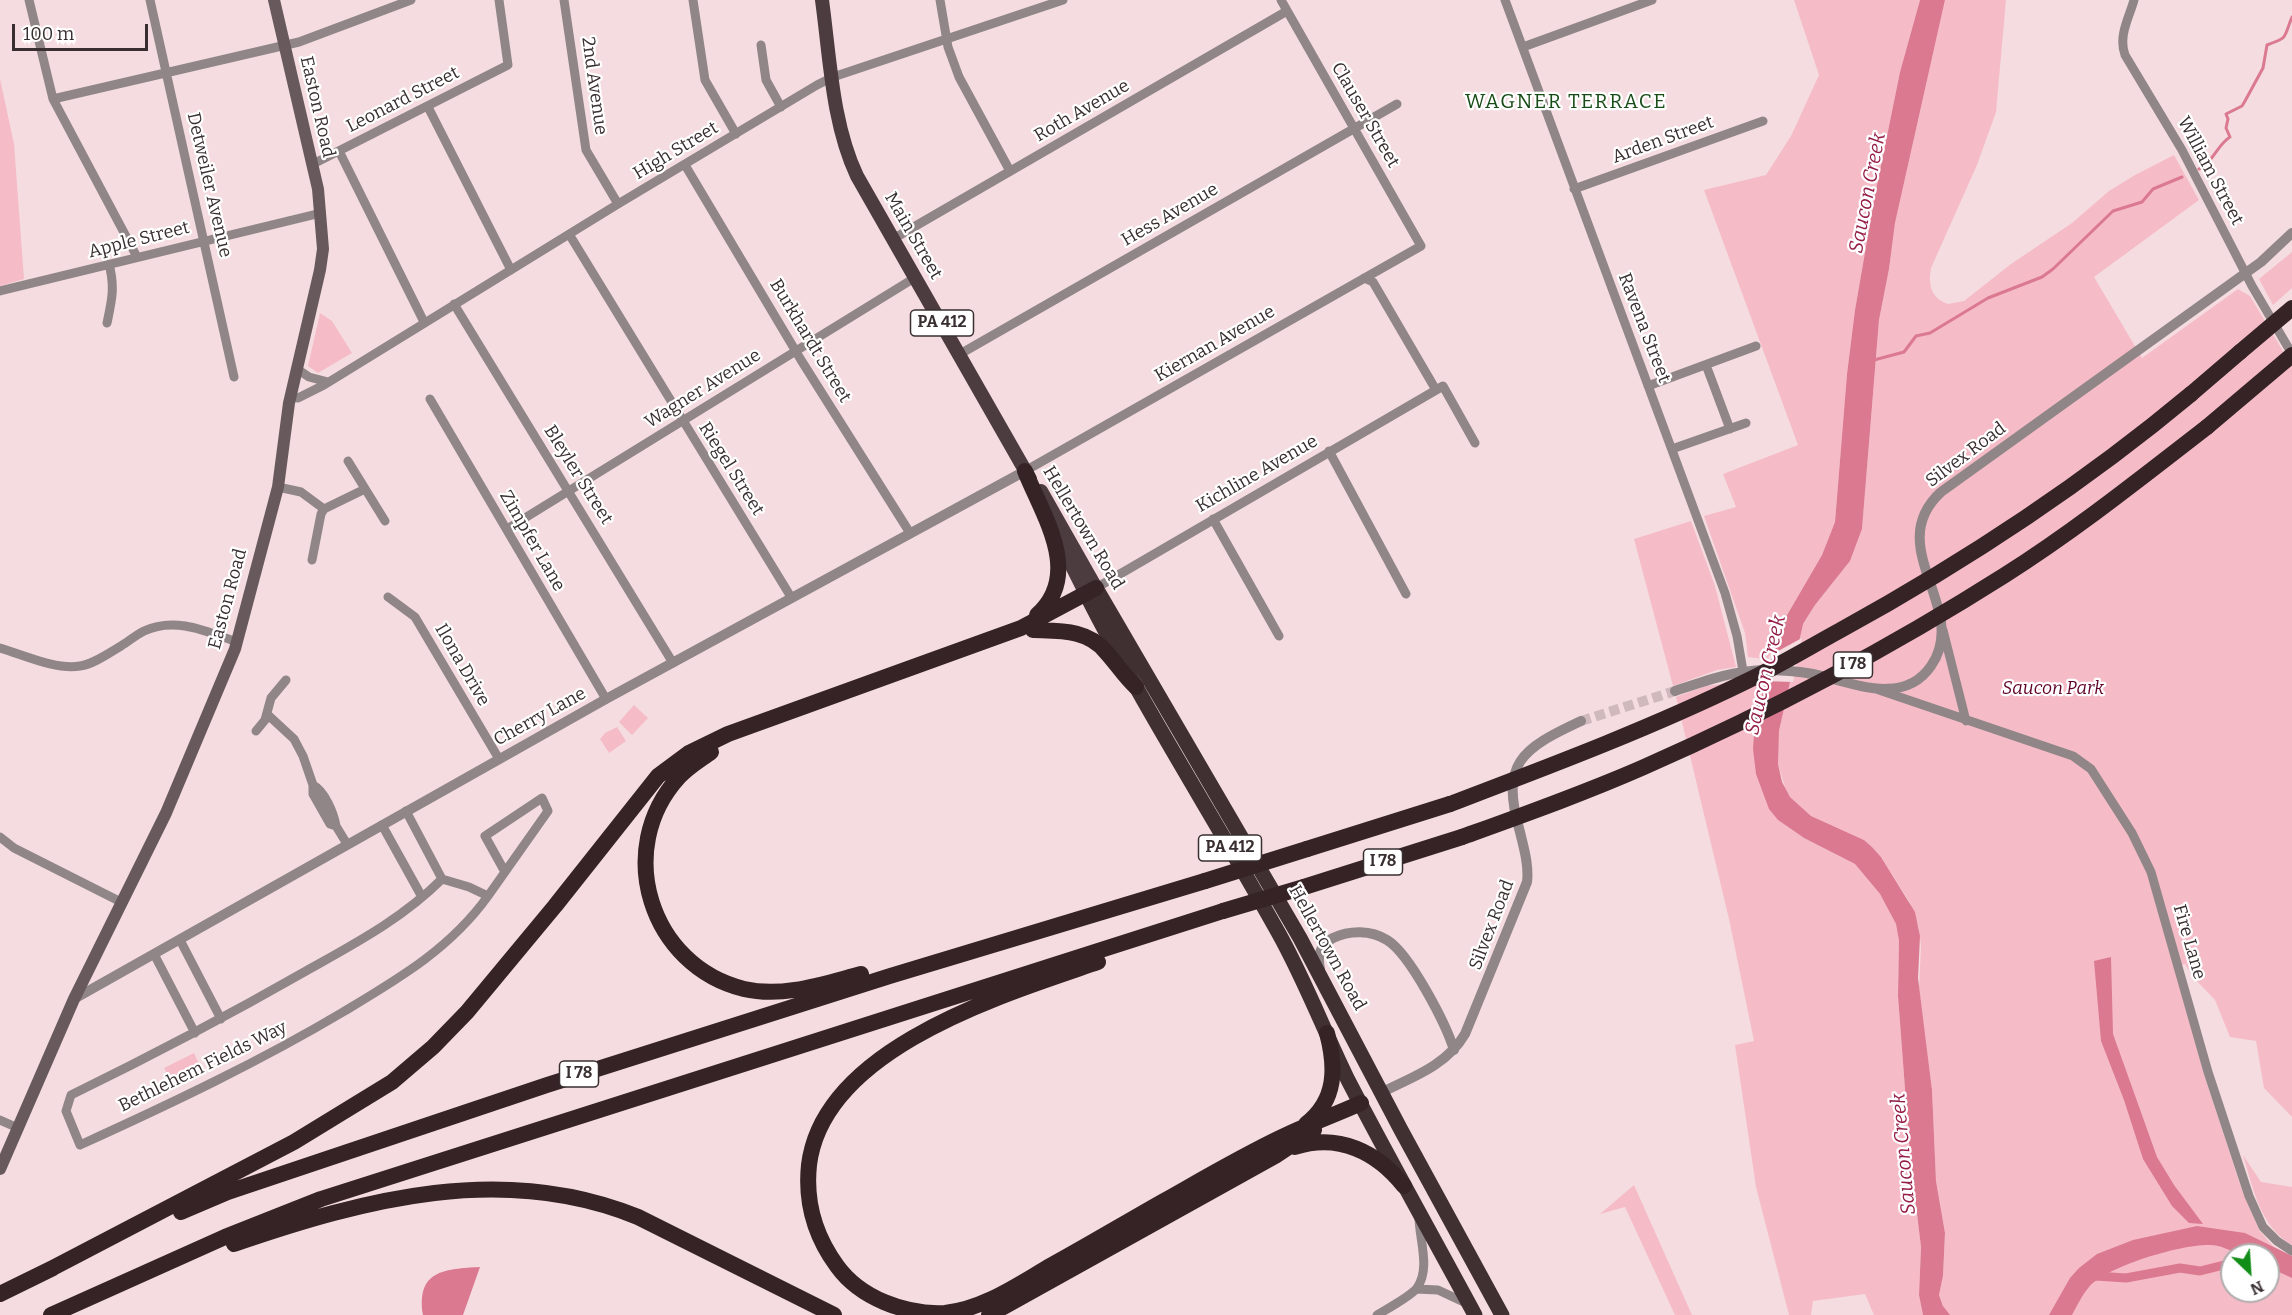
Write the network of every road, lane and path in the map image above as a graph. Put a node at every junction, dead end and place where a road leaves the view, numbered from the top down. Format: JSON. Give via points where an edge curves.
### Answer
{"nodes":[{"id":1,"x":29,"y":0,"type":"edge"},
{"id":2,"x":150,"y":0,"type":"edge"},
{"id":3,"x":274,"y":0,"type":"edge"},
{"id":4,"x":411,"y":0,"type":"edge"},
{"id":5,"x":499,"y":0,"type":"edge"},
{"id":6,"x":564,"y":0,"type":"edge"},
{"id":7,"x":693,"y":0,"type":"edge"},
{"id":8,"x":822,"y":0,"type":"edge"},
{"id":9,"x":940,"y":0,"type":"edge"},
{"id":10,"x":1061,"y":0,"type":"edge"},
{"id":11,"x":1281,"y":0,"type":"edge"},
{"id":12,"x":1505,"y":0,"type":"edge"},
{"id":13,"x":1652,"y":0,"type":"edge"},
{"id":14,"x":2134,"y":0,"type":"edge"},
{"id":15,"x":1287,"y":11,"type":"junction"},
{"id":16,"x":947,"y":40,"type":"junction"},
{"id":17,"x":761,"y":45,"type":"dead end"},
{"id":18,"x":284,"y":46,"type":"junction"},
{"id":19,"x":1523,"y":47,"type":"junction"},
{"id":20,"x":166,"y":73,"type":"junction"},
{"id":21,"x":833,"y":77,"type":"junction"},
{"id":22,"x":53,"y":99,"type":"junction"},
{"id":23,"x":1397,"y":104,"type":"dead end"},
{"id":24,"x":428,"y":107,"type":"junction"},
{"id":25,"x":781,"y":107,"type":"junction"},
{"id":26,"x":1763,"y":121,"type":"dead end"},
{"id":27,"x":1354,"y":128,"type":"junction"},
{"id":28,"x":736,"y":134,"type":"junction"},
{"id":29,"x":339,"y":151,"type":"junction"},
{"id":30,"x":313,"y":164,"type":"junction"},
{"id":31,"x":685,"y":165,"type":"junction"},
{"id":32,"x":1010,"y":171,"type":"junction"},
{"id":33,"x":1574,"y":189,"type":"junction"},
{"id":34,"x":618,"y":204,"type":"junction"},
{"id":35,"x":321,"y":213,"type":"junction"},
{"id":36,"x":2292,"y":233,"type":"edge"},
{"id":37,"x":569,"y":234,"type":"junction"},
{"id":38,"x":893,"y":239,"type":"junction"},
{"id":39,"x":205,"y":241,"type":"junction"},
{"id":40,"x":1421,"y":246,"type":"joint"},
{"id":41,"x":137,"y":257,"type":"junction"},
{"id":42,"x":109,"y":264,"type":"junction"},
{"id":43,"x":511,"y":270,"type":"junction"},
{"id":44,"x":2245,"y":272,"type":"junction"},
{"id":45,"x":916,"y":277,"type":"junction"},
{"id":46,"x":1364,"y":278,"type":"junction"},
{"id":47,"x":0,"y":291,"type":"edge"},
{"id":48,"x":454,"y":304,"type":"junction"},
{"id":49,"x":2292,"y":308,"type":"edge"},
{"id":50,"x":424,"y":322,"type":"junction"},
{"id":51,"x":107,"y":323,"type":"dead end"},
{"id":52,"x":1756,"y":346,"type":"dead end"},
{"id":53,"x":795,"y":351,"type":"junction"},
{"id":54,"x":960,"y":354,"type":"junction"},
{"id":55,"x":2292,"y":355,"type":"edge"},
{"id":56,"x":1706,"y":365,"type":"junction"},
{"id":57,"x":297,"y":369,"type":"junction"},
{"id":58,"x":234,"y":377,"type":"dead end"},
{"id":59,"x":326,"y":383,"type":"junction"},
{"id":60,"x":1648,"y":386,"type":"junction"},
{"id":61,"x":1436,"y":390,"type":"junction"},
{"id":62,"x":291,"y":397,"type":"junction"},
{"id":63,"x":430,"y":399,"type":"dead end"},
{"id":64,"x":683,"y":421,"type":"junction"},
{"id":65,"x":1746,"y":423,"type":"dead end"},
{"id":66,"x":1730,"y":429,"type":"junction"},
{"id":67,"x":1475,"y":443,"type":"dead end"},
{"id":68,"x":1672,"y":449,"type":"junction"},
{"id":69,"x":1329,"y":452,"type":"junction"},
{"id":70,"x":348,"y":460,"type":"dead end"},
{"id":71,"x":1025,"y":471,"type":"junction"},
{"id":72,"x":278,"y":487,"type":"junction"},
{"id":73,"x":365,"y":489,"type":"junction"},
{"id":74,"x":570,"y":492,"type":"junction"},
{"id":75,"x":324,"y":509,"type":"junction"},
{"id":76,"x":1213,"y":519,"type":"junction"},
{"id":77,"x":385,"y":521,"type":"dead end"},
{"id":78,"x":507,"y":529,"type":"junction"},
{"id":79,"x":910,"y":533,"type":"junction"},
{"id":80,"x":312,"y":560,"type":"dead end"},
{"id":81,"x":1092,"y":594,"type":"junction"},
{"id":82,"x":1406,"y":594,"type":"dead end"},
{"id":83,"x":388,"y":597,"type":"dead end"},
{"id":84,"x":791,"y":597,"type":"junction"},
{"id":85,"x":1942,"y":627,"type":"junction"},
{"id":86,"x":1027,"y":629,"type":"junction"},
{"id":87,"x":1279,"y":636,"type":"dead end"},
{"id":88,"x":237,"y":642,"type":"junction"},
{"id":89,"x":0,"y":648,"type":"edge"},
{"id":90,"x":673,"y":663,"type":"junction"},
{"id":91,"x":1743,"y":671,"type":"junction"},
{"id":92,"x":286,"y":680,"type":"dead end"},
{"id":93,"x":1136,"y":687,"type":"junction"},
{"id":94,"x":1875,"y":689,"type":"junction"},
{"id":95,"x":1675,"y":691,"type":"tunnel mouth"},
{"id":96,"x":606,"y":699,"type":"junction"},
{"id":97,"x":267,"y":714,"type":"junction"},
{"id":98,"x":1966,"y":721,"type":"junction"},
{"id":99,"x":1581,"y":722,"type":"tunnel mouth"},
{"id":100,"x":256,"y":731,"type":"dead end"},
{"id":101,"x":499,"y":759,"type":"junction"},
{"id":102,"x":406,"y":811,"type":"junction"},
{"id":103,"x":382,"y":825,"type":"junction"},
{"id":104,"x":0,"y":837,"type":"edge"},
{"id":105,"x":347,"y":844,"type":"junction"},
{"id":106,"x":505,"y":872,"type":"junction"},
{"id":107,"x":442,"y":879,"type":"junction"},
{"id":108,"x":1172,"y":891,"type":"junction"},
{"id":109,"x":488,"y":896,"type":"junction"},
{"id":110,"x":422,"y":897,"type":"junction"},
{"id":111,"x":121,"y":902,"type":"junction"},
{"id":112,"x":1225,"y":915,"type":"junction"},
{"id":113,"x":180,"y":940,"type":"junction"},
{"id":114,"x":154,"y":954,"type":"junction"},
{"id":115,"x":1328,"y":989,"type":"junction"},
{"id":116,"x":74,"y":999,"type":"junction"},
{"id":117,"x":221,"y":1019,"type":"junction"},
{"id":118,"x":195,"y":1032,"type":"junction"},
{"id":119,"x":1327,"y":1033,"type":"junction"},
{"id":120,"x":1454,"y":1050,"type":"junction"},
{"id":121,"x":1382,"y":1092,"type":"junction"},
{"id":122,"x":1361,"y":1103,"type":"junction"},
{"id":123,"x":0,"y":1120,"type":"edge"},
{"id":124,"x":18,"y":1128,"type":"junction"},
{"id":125,"x":1297,"y":1130,"type":"junction"},
{"id":126,"x":1275,"y":1156,"type":"junction"},
{"id":127,"x":0,"y":1169,"type":"edge"},
{"id":128,"x":1404,"y":1186,"type":"junction"},
{"id":129,"x":1419,"y":1214,"type":"junction"},
{"id":130,"x":2292,"y":1251,"type":"edge"},
{"id":131,"x":45,"y":1272,"type":"junction"},
{"id":132,"x":1416,"y":1289,"type":"junction"},
{"id":133,"x":100,"y":1291,"type":"junction"},
{"id":134,"x":0,"y":1294,"type":"edge"},
{"id":135,"x":1473,"y":1310,"type":"edge"},
{"id":136,"x":51,"y":1315,"type":"edge"},
{"id":137,"x":834,"y":1315,"type":"edge"},
{"id":138,"x":989,"y":1315,"type":"edge"},
{"id":139,"x":1377,"y":1315,"type":"edge"},
{"id":140,"x":1502,"y":1315,"type":"edge"}],
"edges":[{"from":1,"to":22,"type":"street"},
{"from":2,"to":20,"type":"street","name":"Detweiler Avenue"},
{"from":3,"to":18,"type":"main road","name":"Easton Road"},
{"from":4,"to":18,"type":"street"},
{"from":5,"to":24,"type":"street","name":"Leonard Street","via":[[508,65]]},
{"from":6,"to":34,"type":"street","name":"2nd Avenue","via":[[586,150]]},
{"from":7,"to":28,"type":"street","via":[[705,80]]},
{"from":8,"to":21,"type":"main road","name":"Main Street","number":"PA 412"},
{"from":9,"to":16,"type":"street"},
{"from":10,"to":16,"type":"street","name":"High Street"},
{"from":11,"to":15,"type":"street","name":"Clauser Street"},
{"from":12,"to":19,"type":"street","name":"Ravena Street"},
{"from":13,"to":19,"type":"street"},
{"from":14,"to":44,"type":"street","name":"William Street","via":[[2122,48],[2182,150]]},
{"from":15,"to":27,"type":"street","name":"Clauser Street"},
{"from":15,"to":32,"type":"street","name":"Roth Avenue"},
{"from":16,"to":21,"type":"street","name":"High Street"},
{"from":16,"to":32,"type":"street","via":[[965,92]]},
{"from":17,"to":25,"type":"street","via":[[765,80]]},
{"from":18,"to":20,"type":"street"},
{"from":18,"to":30,"type":"main road","name":"Easton Road"},
{"from":19,"to":33,"type":"street","name":"Ravena Street"},
{"from":20,"to":22,"type":"street"},
{"from":20,"to":39,"type":"street","name":"Detweiler Avenue"},
{"from":21,"to":25,"type":"street","name":"High Street"},
{"from":21,"to":38,"type":"main road","name":"Main Street","number":"PA 412","via":[[846,151]]},
{"from":22,"to":41,"type":"street"},
{"from":23,"to":27,"type":"street","name":"Hess Avenue"},
{"from":24,"to":29,"type":"street","name":"Leonard Street"},
{"from":24,"to":43,"type":"street"},
{"from":25,"to":28,"type":"street","name":"High Street"},
{"from":26,"to":33,"type":"street","name":"Arden Street"},
{"from":27,"to":40,"type":"street","name":"Clauser Street"},
{"from":27,"to":54,"type":"street","name":"Hess Avenue"},
{"from":28,"to":31,"type":"street","name":"High Street"},
{"from":29,"to":30,"type":"street","name":"Leonard Street"},
{"from":29,"to":50,"type":"street"},
{"from":30,"to":35,"type":"main road","name":"Easton Road"},
{"from":31,"to":34,"type":"street","name":"High Street"},
{"from":31,"to":53,"type":"street","name":"Burkhardt Street"},
{"from":32,"to":38,"type":"street","name":"Roth Avenue"},
{"from":33,"to":60,"type":"street","name":"Ravena Street"},
{"from":34,"to":37,"type":"street","name":"High Street"},
{"from":35,"to":39,"type":"street","name":"Apple Street"},
{"from":35,"to":57,"type":"main road","name":"Easton Road","via":[[320,270]]},
{"from":36,"to":44,"type":"street","name":"Silvex Road"},
{"from":37,"to":43,"type":"street","name":"High Street"},
{"from":37,"to":64,"type":"street","name":"Riegel Street"},
{"from":38,"to":45,"type":"main road","name":"Main Street","number":"PA 412"},
{"from":39,"to":41,"type":"street","name":"Apple Street"},
{"from":39,"to":58,"type":"street","name":"Detweiler Avenue"},
{"from":40,"to":46,"type":"street","name":"Kiernan Avenue"},
{"from":41,"to":42,"type":"street","name":"Apple Street"},
{"from":42,"to":47,"type":"street","name":"Apple Street"},
{"from":42,"to":51,"type":"street","via":[[114,283]]},
{"from":43,"to":48,"type":"street","name":"High Street"},
{"from":44,"to":55,"type":"street","name":"William Street"},
{"from":44,"to":85,"type":"street","name":"Silvex Road","via":[[1928,505],[1920,525],[1920,543]]},
{"from":45,"to":53,"type":"street","name":"Wagner Avenue"},
{"from":45,"to":54,"type":"main road","name":"Main Street","number":"PA 412"},
{"from":46,"to":61,"type":"street","via":[[1373,282]]},
{"from":46,"to":71,"type":"street","name":"Kiernan Avenue"},
{"from":48,"to":50,"type":"street","name":"High Street"},
{"from":48,"to":74,"type":"street","name":"Bleyler Street"},
{"from":49,"to":108,"type":"highway","number":"I 78","bridge":true,"via":[[2191,394],[2091,471],[1983,546],[1907,593],[1747,681],[1641,729],[1450,804]]},
{"from":50,"to":59,"type":"street","name":"High Street"},
{"from":52,"to":56,"type":"street"},
{"from":53,"to":64,"type":"street","name":"Wagner Avenue"},
{"from":53,"to":79,"type":"street","name":"Burkhardt Street"},
{"from":54,"to":71,"type":"main road","name":"Main Street","number":"PA 412"},
{"from":55,"to":112,"type":"highway","number":"I 78","bridge":true,"via":[[2108,504],[2006,574],[1837,674],[1645,767],[1559,802]]},
{"from":56,"to":60,"type":"street"},
{"from":56,"to":66,"type":"street"},
{"from":57,"to":59,"type":"street"},
{"from":57,"to":62,"type":"main road","name":"Easton Road"},
{"from":59,"to":62,"type":"street","name":"High Street","via":[[298,398]]},
{"from":60,"to":68,"type":"street","name":"Ravena Street"},
{"from":61,"to":67,"type":"street","via":[[1443,386]]},
{"from":61,"to":69,"type":"street","name":"Kichline Avenue"},
{"from":62,"to":72,"type":"main road","name":"Easton Road"},
{"from":63,"to":78,"type":"street","name":"Zimpfer Lane"},
{"from":64,"to":74,"type":"street","name":"Wagner Avenue"},
{"from":64,"to":84,"type":"street","name":"Riegel Street"},
{"from":65,"to":66,"type":"street"},
{"from":66,"to":68,"type":"street"},
{"from":68,"to":91,"type":"street","name":"Ravena Street","via":[[1725,593]]},
{"from":69,"to":76,"type":"street","name":"Kichline Avenue"},
{"from":69,"to":82,"type":"street"},
{"from":70,"to":73,"type":"street"},
{"from":71,"to":79,"type":"street","name":"Cherry Lane"},
{"from":71,"to":81,"type":"main road","name":"Hellertown Road","number":"PA 412"},
{"from":71,"to":86,"type":"highway","via":[[1058,553],[1060,570],[1051,600]]},
{"from":72,"to":75,"type":"street","via":[[301,492]]},
{"from":72,"to":88,"type":"main road","name":"Easton Road"},
{"from":73,"to":75,"type":"street"},
{"from":73,"to":77,"type":"street"},
{"from":74,"to":78,"type":"street","name":"Wagner Avenue"},
{"from":74,"to":90,"type":"street","name":"Bleyler Street"},
{"from":75,"to":80,"type":"street"},
{"from":76,"to":81,"type":"street","name":"Kichline Avenue"},
{"from":76,"to":87,"type":"street"},
{"from":78,"to":96,"type":"street","name":"Zimpfer Lane"},
{"from":79,"to":84,"type":"street","name":"Cherry Lane"},
{"from":81,"to":86,"type":"highway"},
{"from":81,"to":93,"type":"highway","name":"Hellertown Road","number":"PA 412"},
{"from":81,"to":115,"type":"highway","name":"Hellertown Road","number":"PA 412","via":[[1117,621]]},
{"from":83,"to":101,"type":"street","name":"Ilona Drive","via":[[415,617]]},
{"from":84,"to":90,"type":"street","name":"Cherry Lane"},
{"from":85,"to":94,"type":"street","name":"Silvex Road","via":[[1940,647],[1925,674],[1896,689]]},
{"from":85,"to":98,"type":"street"},
{"from":86,"to":93,"type":"highway","via":[[1088,637],[1105,650]]},
{"from":86,"to":108,"type":"highway","via":[[991,648],[711,752],[694,764],[671,787],[649,831],[647,885],[659,922],[689,961],[720,981],[752,990],[787,991],[948,954],[1078,913]]},
{"from":86,"to":131,"type":"highway","via":[[729,734],[677,761],[652,783],[467,1012],[392,1082],[294,1142]]},
{"from":88,"to":89,"type":"street","via":[[199,628],[164,626],[145,631],[90,663],[75,666]]},
{"from":88,"to":111,"type":"main road","name":"Easton Road","via":[[166,813]]},
{"from":90,"to":96,"type":"street","name":"Cherry Lane"},
{"from":91,"to":94,"type":"street","name":"Silvex Road","via":[[1801,672]]},
{"from":91,"to":95,"type":"street"},
{"from":92,"to":97,"type":"street"},
{"from":93,"to":119,"type":"highway","name":"Hellertown Road","number":"PA 412","via":[[1278,932]]},
{"from":94,"to":98,"type":"street","name":"Fire Lane"},
{"from":96,"to":101,"type":"street","name":"Cherry Lane"},
{"from":97,"to":100,"type":"street"},
{"from":97,"to":105,"type":"street","via":[[294,739],[313,785],[319,788]]},
{"from":98,"to":130,"type":"street","name":"Fire Lane","via":[[2083,762],[2132,833],[2158,893],[2208,1072],[2255,1212],[2268,1233]]},
{"from":99,"to":120,"type":"street","name":"Silvex Road","via":[[1542,741],[1515,768],[1512,803],[1527,860],[1527,882],[1476,1008]]},
{"from":101,"to":102,"type":"street","name":"Cherry Lane"},
{"from":102,"to":103,"type":"street","name":"Cherry Lane"},
{"from":102,"to":107,"type":"street"},
{"from":103,"to":105,"type":"street","name":"Cherry Lane"},
{"from":103,"to":110,"type":"street"},
{"from":104,"to":111,"type":"street","via":[[14,848]]},
{"from":105,"to":113,"type":"street","name":"Cherry Lane"},
{"from":106,"to":106,"type":"street","name":"Bethlehem Fields Way","via":[[548,811],[542,798],[485,836]]},
{"from":106,"to":109,"type":"street","name":"Bethlehem Fields Way"},
{"from":107,"to":109,"type":"street"},
{"from":107,"to":110,"type":"street","name":"Bethlehem Fields Way"},
{"from":108,"to":131,"type":"highway","number":"I 78","via":[[570,1077],[250,1185]]},
{"from":109,"to":118,"type":"street","name":"Bethlehem Fields Way","via":[[464,926],[404,976],[281,1049],[80,1145],[66,1111],[71,1095]]},
{"from":110,"to":117,"type":"street","name":"Bethlehem Fields Way","via":[[376,932]]},
{"from":111,"to":116,"type":"main road","name":"Easton Road"},
{"from":112,"to":125,"type":"highway","via":[[971,1009],[927,1030],[879,1061],[845,1092],[815,1140],[808,1176],[813,1221],[830,1256],[863,1293],[911,1311],[943,1314],[992,1299]]},
{"from":112,"to":133,"type":"highway","number":"I 78","via":[[321,1199]]},
{"from":113,"to":114,"type":"street","name":"Cherry Lane"},
{"from":113,"to":117,"type":"street","name":"Bethlehem Fields Way"},
{"from":114,"to":116,"type":"street","name":"Cherry Lane"},
{"from":114,"to":118,"type":"street","name":"Bethlehem Fields Way"},
{"from":115,"to":120,"type":"street","via":[[1318,960],[1326,944],[1351,933],[1384,938],[1400,952],[1433,1003]]},
{"from":115,"to":121,"type":"highway","name":"Hellertown Road","number":"PA 412"},
{"from":116,"to":124,"type":"main road","name":"Easton Road"},
{"from":117,"to":118,"type":"street","name":"Bethlehem Fields Way"},
{"from":119,"to":122,"type":"highway","name":"Hellertown Road","number":"PA 412"},
{"from":119,"to":125,"type":"highway","via":[[1333,1063],[1331,1088],[1320,1111]]},
{"from":120,"to":121,"type":"street","name":"Silvex Road","via":[[1435,1065]]},
{"from":121,"to":122,"type":"highway"},
{"from":121,"to":140,"type":"highway","name":"Hellertown Road","number":"PA 412"},
{"from":122,"to":125,"type":"highway"},
{"from":122,"to":126,"type":"highway"},
{"from":122,"to":128,"type":"highway","name":"Hellertown Road","number":"PA 412"},
{"from":123,"to":124,"type":"street"},
{"from":124,"to":127,"type":"main road","name":"Easton Road"},
{"from":126,"to":128,"type":"highway","via":[[1302,1145],[1343,1144],[1380,1160]]},
{"from":126,"to":138,"type":"highway"},
{"from":128,"to":129,"type":"highway","name":"Hellertown Road","number":"PA 412"},
{"from":129,"to":132,"type":"street","via":[[1424,1260]]},
{"from":129,"to":135,"type":"highway","name":"Hellertown Road","number":"PA 412"},
{"from":131,"to":134,"type":"highway","number":"I 78"},
{"from":132,"to":135,"type":"street","via":[[1438,1290]]},
{"from":132,"to":139,"type":"street"},
{"from":133,"to":136,"type":"highway","number":"I 78"},
{"from":133,"to":137,"type":"highway","via":[[331,1215],[433,1192],[503,1189],[548,1193],[623,1211]]}]}
